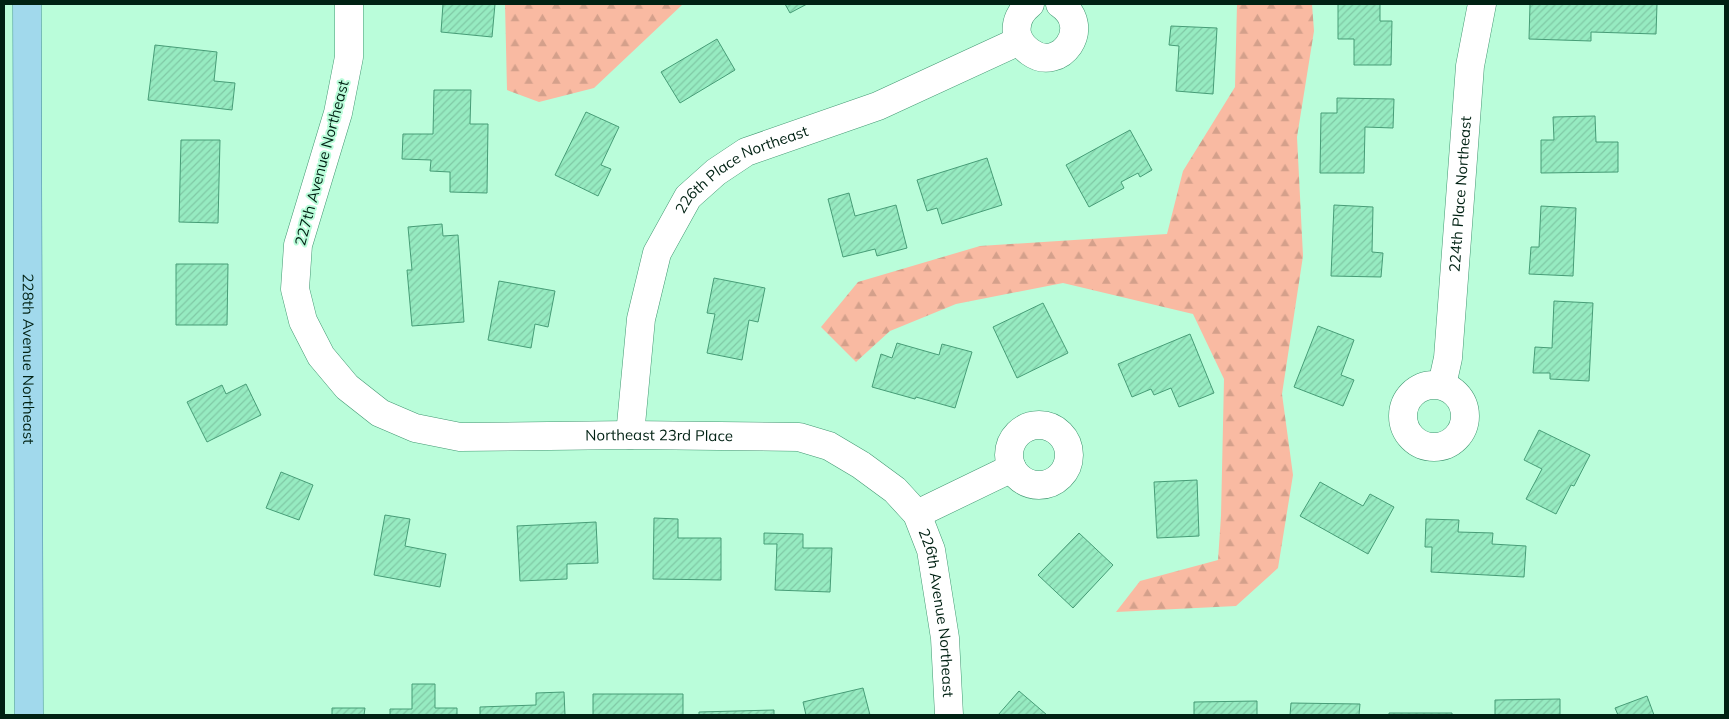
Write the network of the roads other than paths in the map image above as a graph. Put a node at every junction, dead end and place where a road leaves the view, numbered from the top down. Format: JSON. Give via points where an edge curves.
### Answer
{"nodes":[{"id":1,"x":27,"y":4,"type":"edge"},
{"id":2,"x":349,"y":4,"type":"edge"},
{"id":3,"x":1030,"y":4,"type":"edge"},
{"id":4,"x":1060,"y":4,"type":"edge"},
{"id":5,"x":1482,"y":4,"type":"edge"},
{"id":6,"x":1019,"y":41,"type":"junction"},
{"id":7,"x":1442,"y":385,"type":"dead end"},
{"id":8,"x":380,"y":413,"type":"joint"},
{"id":9,"x":630,"y":435,"type":"junction"},
{"id":10,"x":1012,"y":468,"type":"dead end"},
{"id":11,"x":917,"y":514,"type":"junction"},
{"id":12,"x":29,"y":715,"type":"edge"},
{"id":13,"x":949,"y":715,"type":"edge"}],
"edges":[{"from":1,"to":12,"type":"main road","name":"228th Avenue Northeast"},
{"from":2,"to":8,"type":"street","name":"227th Avenue Northeast","via":[[349,57],[338,113],[298,245],[295,289],[303,321],[321,356],[347,388]]},
{"from":3,"to":6,"type":"street","via":[[1018,21]]},
{"from":4,"to":6,"type":"street","via":[[1072,16],[1075,26],[1070,45],[1053,56],[1043,57],[1033,55]]},
{"from":5,"to":7,"type":"street","name":"224th Place Northeast","via":[[1470,66],[1448,358]]},
{"from":6,"to":9,"type":"street","name":"226th Place Northeast","via":[[878,106],[746,152],[716,172],[688,197],[657,253],[641,319]]},
{"from":8,"to":9,"type":"street","name":"Northeast 23rd Place","via":[[415,428],[460,437]]},
{"from":9,"to":11,"type":"street","name":"Northeast 23rd Place","via":[[799,437],[829,446],[861,465],[895,490]]},
{"from":10,"to":11,"type":"street"},
{"from":11,"to":13,"type":"street","name":"226th Avenue Northeast","via":[[931,550],[945,638]]}]}
